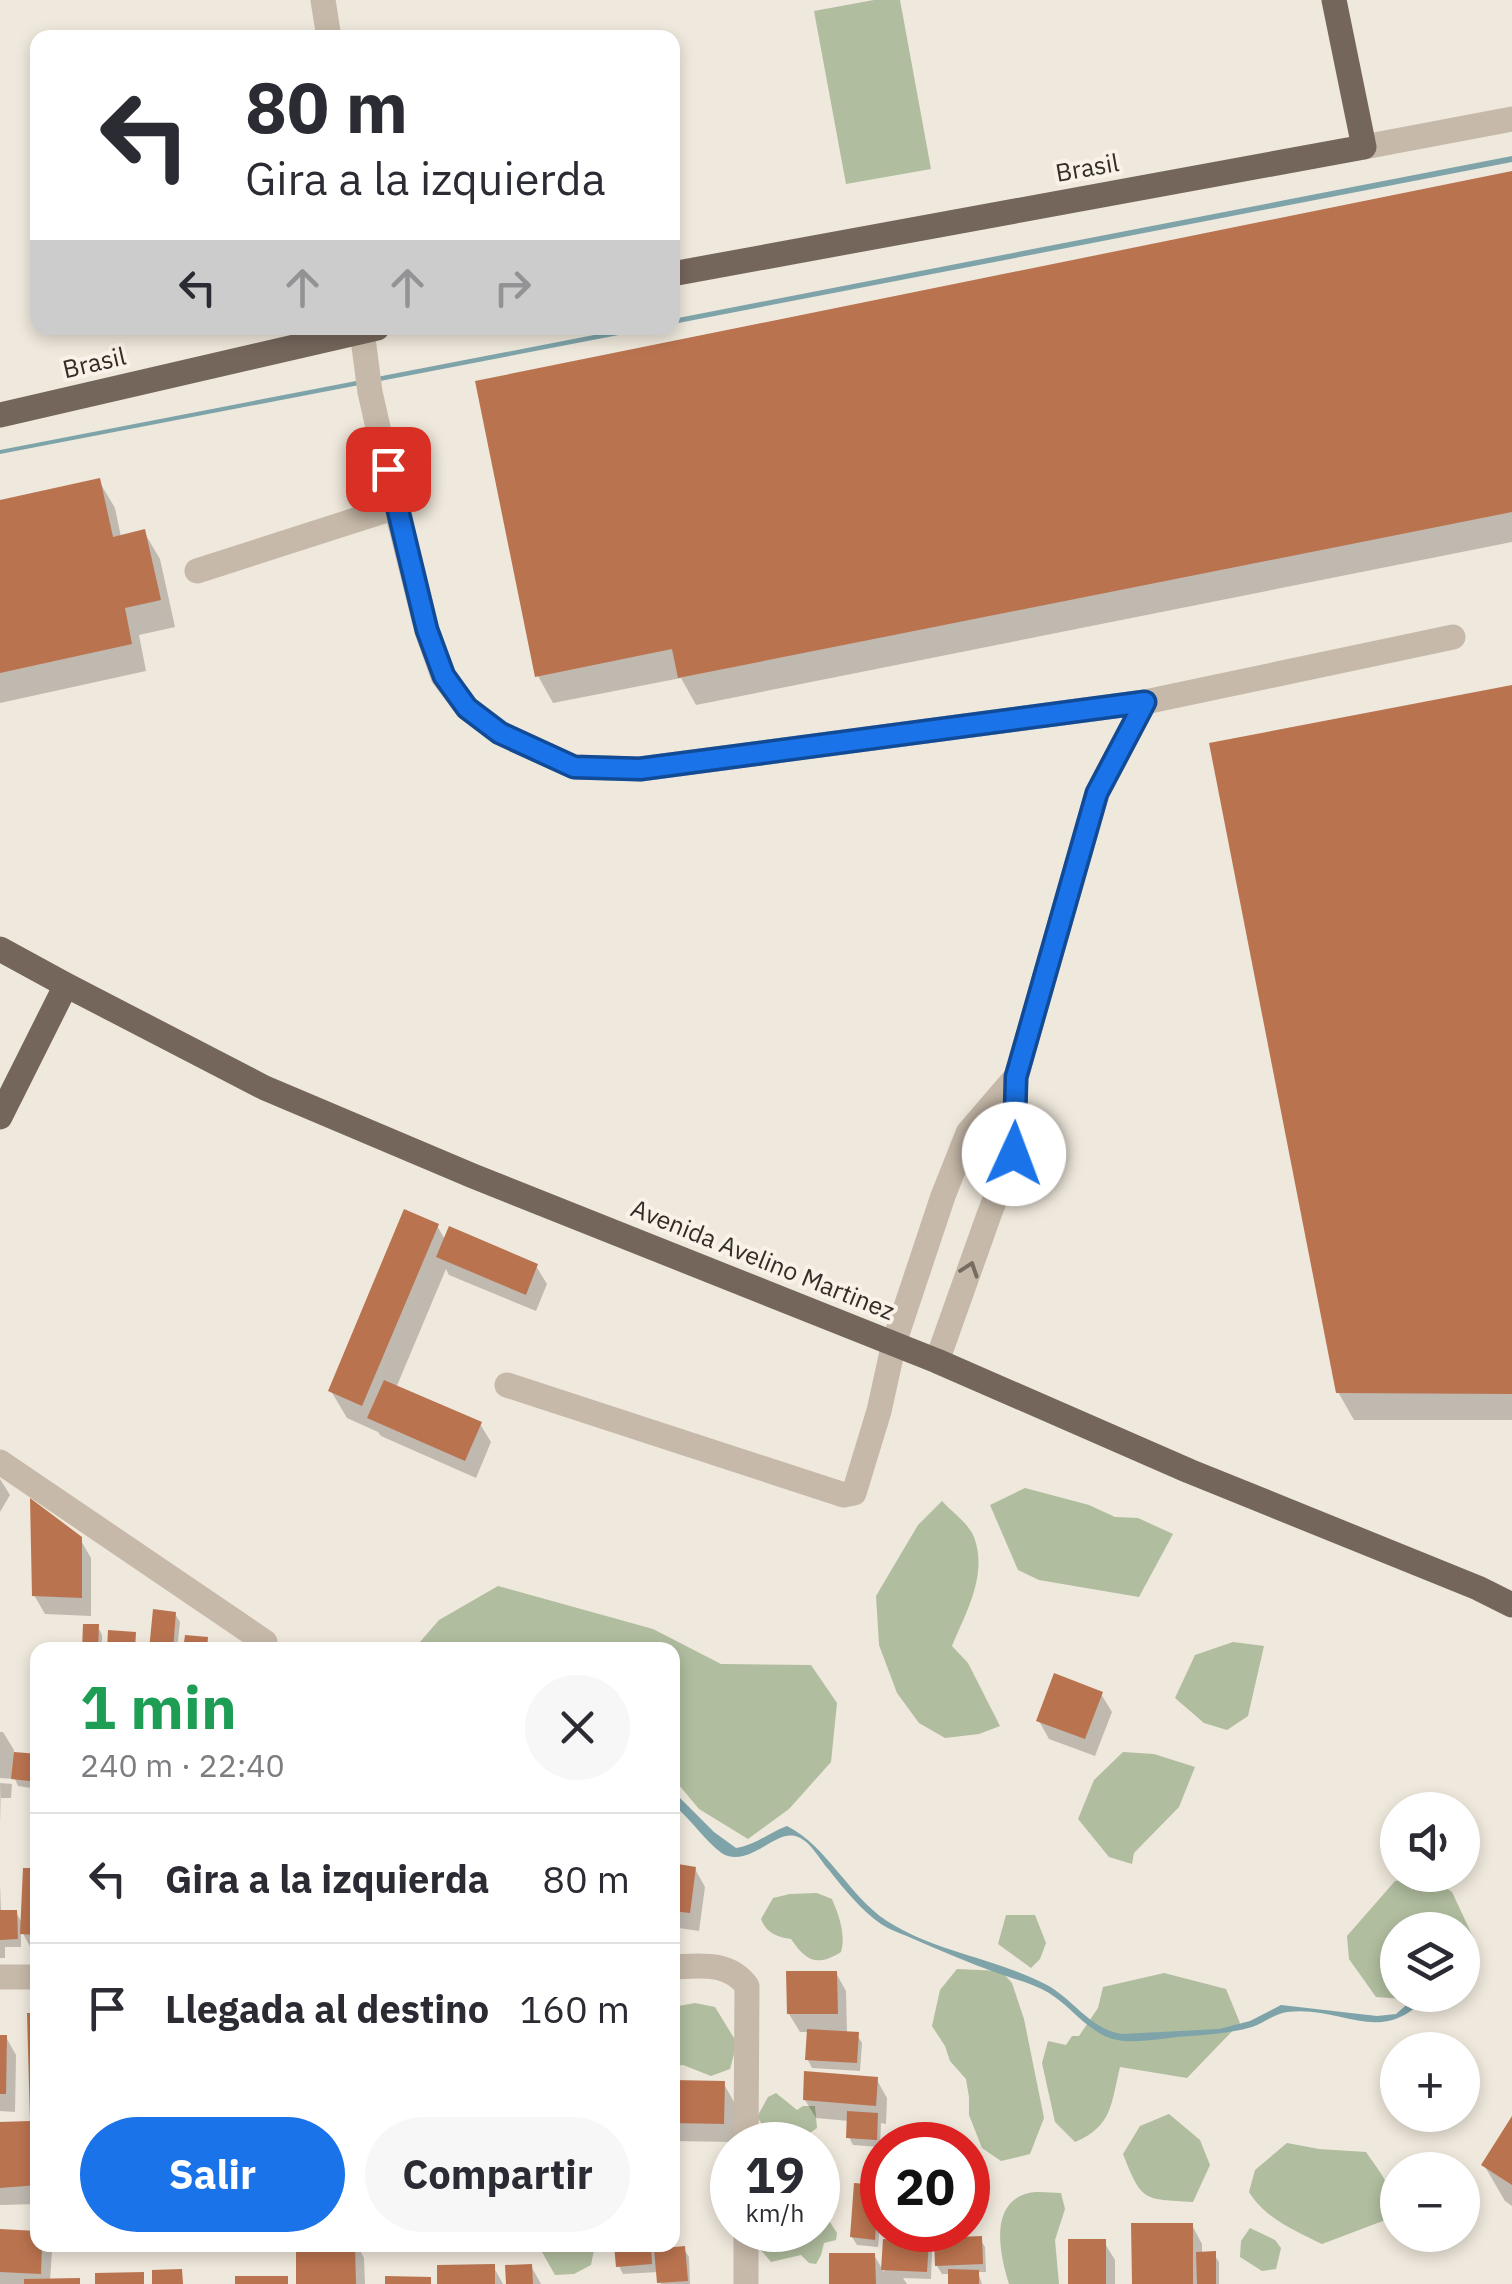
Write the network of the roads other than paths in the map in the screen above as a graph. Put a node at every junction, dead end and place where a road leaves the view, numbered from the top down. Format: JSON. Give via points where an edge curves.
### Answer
{"nodes":[{"id":1,"x":323,"y":0,"type":"edge"},
{"id":2,"x":1334,"y":0,"type":"edge"},
{"id":3,"x":328,"y":30,"type":"edge"},
{"id":4,"x":1512,"y":119,"type":"edge"},
{"id":5,"x":1364,"y":148,"type":"junction"},
{"id":6,"x":680,"y":273,"type":"edge"},
{"id":7,"x":344,"y":335,"type":"edge"},
{"id":8,"x":370,"y":335,"type":"edge"},
{"id":9,"x":0,"y":415,"type":"edge"},
{"id":10,"x":396,"y":507,"type":"junction"},
{"id":11,"x":196,"y":571,"type":"dead end"},
{"id":12,"x":1453,"y":637,"type":"dead end"},
{"id":13,"x":1145,"y":702,"type":"junction"},
{"id":14,"x":0,"y":949,"type":"edge"},
{"id":15,"x":66,"y":985,"type":"junction"},
{"id":16,"x":1016,"y":1077,"type":"junction"},
{"id":17,"x":0,"y":1117,"type":"edge"},
{"id":18,"x":894,"y":1343,"type":"junction"},
{"id":19,"x":938,"y":1361,"type":"junction"},
{"id":20,"x":508,"y":1385,"type":"dead end"},
{"id":21,"x":0,"y":1462,"type":"edge"},
{"id":22,"x":1512,"y":1606,"type":"edge"},
{"id":23,"x":265,"y":1642,"type":"dead end"},
{"id":24,"x":680,"y":1966,"type":"edge"},
{"id":25,"x":30,"y":1976,"type":"edge"},
{"id":26,"x":0,"y":1977,"type":"edge"},
{"id":27,"x":746,"y":2122,"type":"edge"},
{"id":28,"x":746,"y":2252,"type":"edge"},
{"id":29,"x":746,"y":2284,"type":"edge"}],
"edges":[{"from":1,"to":3,"type":"street"},
{"from":2,"to":5,"type":"main road"},
{"from":4,"to":5,"type":"street","name":"Brasil"},
{"from":5,"to":6,"type":"main road","name":"Brasil"},
{"from":7,"to":9,"type":"main road","name":"Brasil"},
{"from":8,"to":10,"type":"street","via":[[370,392]]},
{"from":10,"to":11,"type":"street"},
{"from":10,"to":13,"type":"street","via":[[444,676],[467,708],[500,733],[574,767],[640,769]]},
{"from":12,"to":13,"type":"street"},
{"from":13,"to":16,"type":"street","via":[[1097,793]]},
{"from":14,"to":15,"type":"main road","name":"Avenida Avelino Martinez"},
{"from":15,"to":17,"type":"main road"},
{"from":15,"to":18,"type":"main road","name":"Avenida Avelino Martinez","via":[[283,1095]]},
{"from":16,"to":18,"type":"street","via":[[968,1132]]},
{"from":19,"to":16,"type":"street","one_way":true,"via":[[1014,1154]]},
{"from":18,"to":19,"type":"main road","name":"Avenida Avelino Martinez"},
{"from":18,"to":20,"type":"street","via":[[854,1493],[844,1496]]},
{"from":19,"to":22,"type":"main road","name":"Avenida Avelino Martinez"},
{"from":21,"to":23,"type":"street"},
{"from":24,"to":27,"type":"street","via":[[729,1969],[747,1986]]},
{"from":25,"to":26,"type":"street"},
{"from":28,"to":29,"type":"street"}]}
